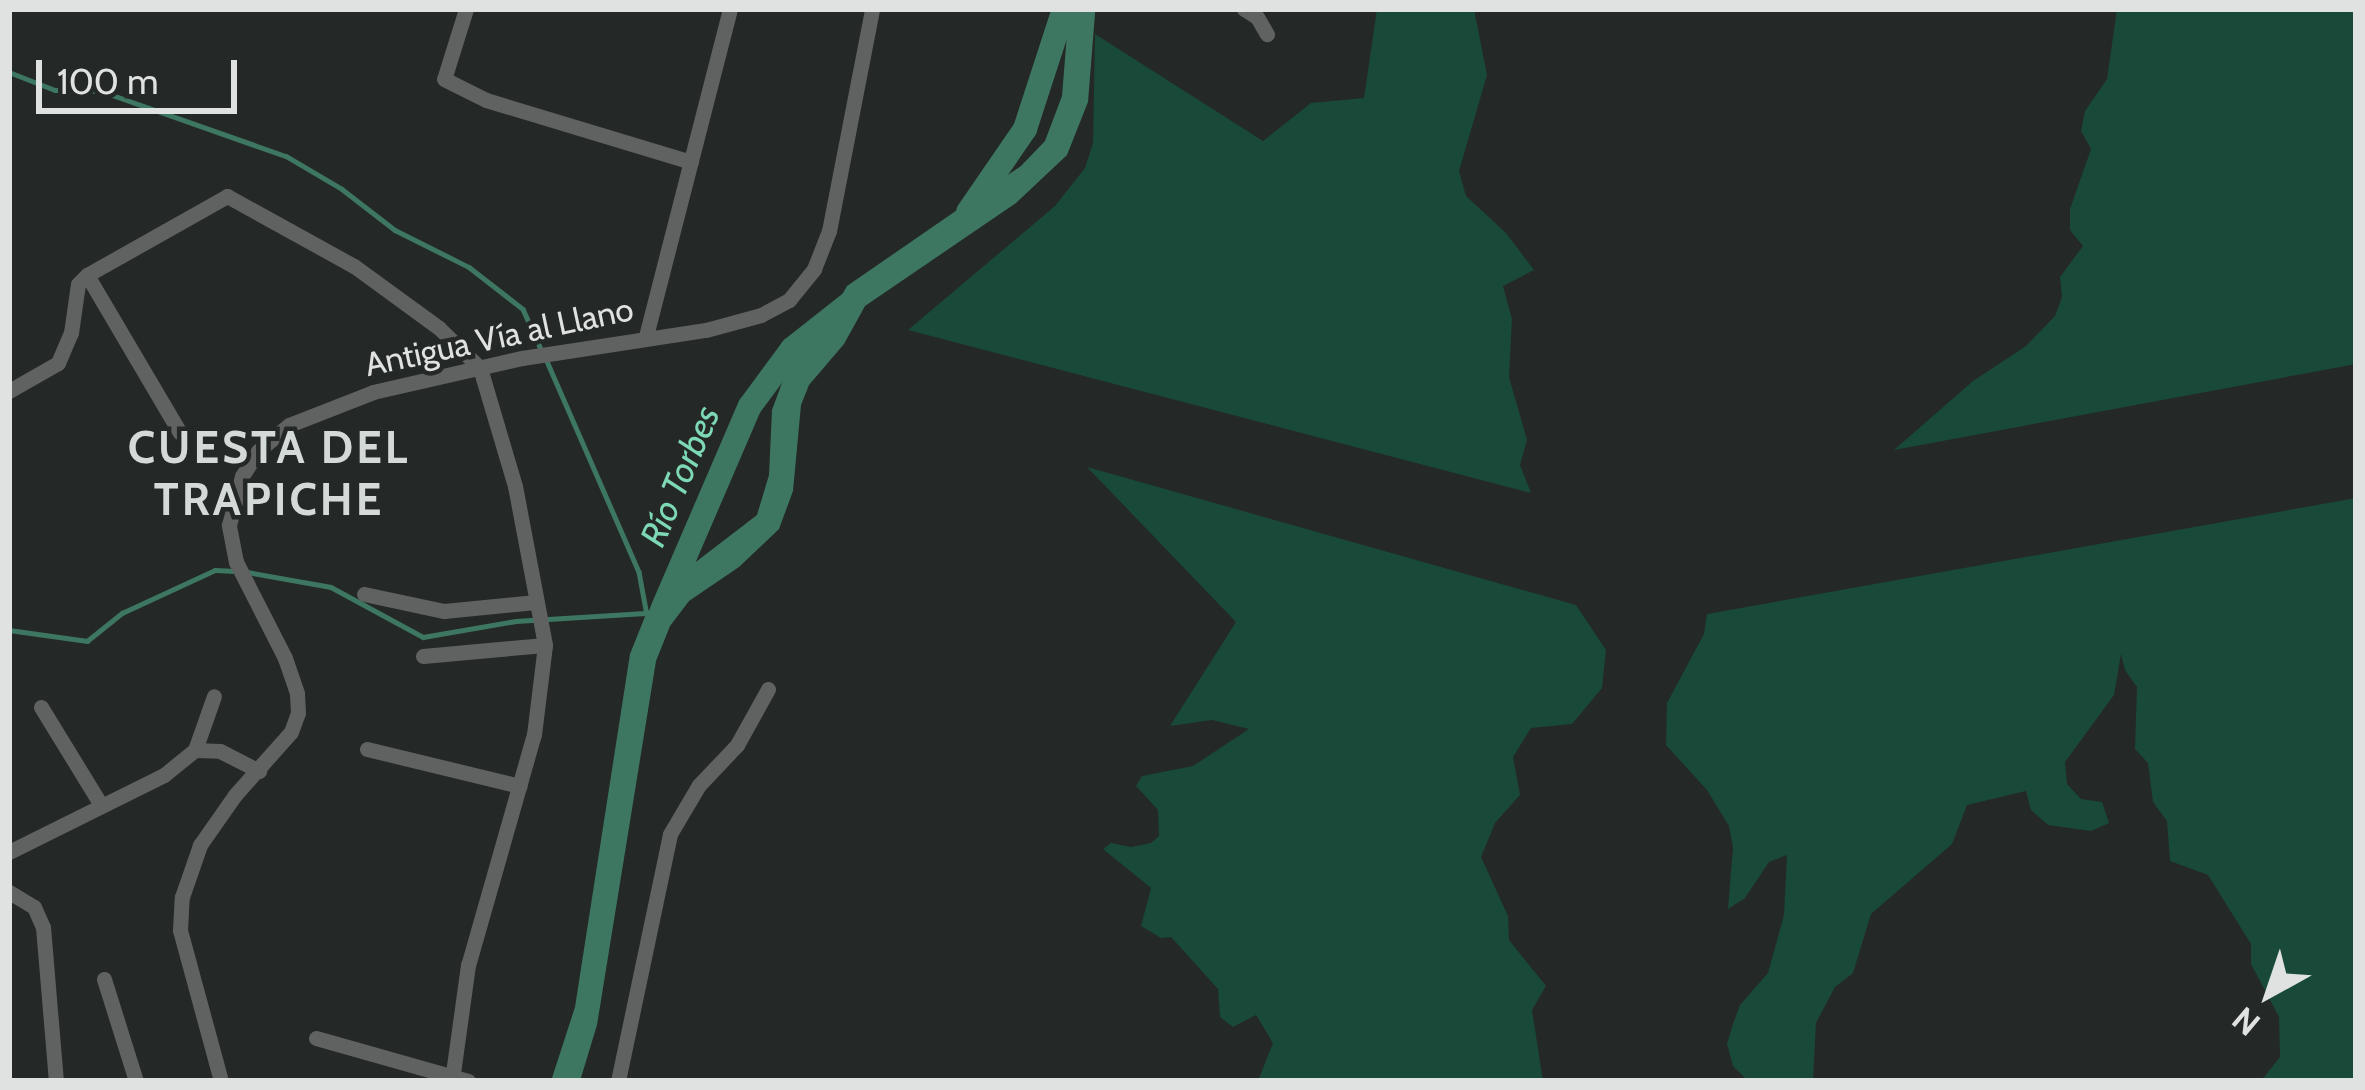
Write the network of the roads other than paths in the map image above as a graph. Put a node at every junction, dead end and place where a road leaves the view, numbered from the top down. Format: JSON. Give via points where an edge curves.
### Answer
{"nodes":[{"id":1,"x":466,"y":9,"type":"edge"},
{"id":2,"x":730,"y":9,"type":"edge"},
{"id":3,"x":872,"y":9,"type":"edge"},
{"id":4,"x":1254,"y":12,"type":"edge"},
{"id":5,"x":1267,"y":34,"type":"dead end"},
{"id":6,"x":691,"y":162,"type":"junction"},
{"id":7,"x":87,"y":275,"type":"junction"},
{"id":8,"x":646,"y":336,"type":"junction"},
{"id":9,"x":480,"y":368,"type":"junction"},
{"id":10,"x":9,"y":391,"type":"edge"},
{"id":11,"x":180,"y":433,"type":"dead end"},
{"id":12,"x":364,"y":594,"type":"dead end"},
{"id":13,"x":536,"y":602,"type":"junction"},
{"id":14,"x":545,"y":644,"type":"junction"},
{"id":15,"x":423,"y":656,"type":"dead end"},
{"id":16,"x":768,"y":689,"type":"dead end"},
{"id":17,"x":214,"y":696,"type":"dead end"},
{"id":18,"x":41,"y":707,"type":"dead end"},
{"id":19,"x":367,"y":749,"type":"dead end"},
{"id":20,"x":195,"y":750,"type":"junction"},
{"id":21,"x":259,"y":771,"type":"junction"},
{"id":22,"x":520,"y":786,"type":"junction"},
{"id":23,"x":101,"y":805,"type":"junction"},
{"id":24,"x":9,"y":852,"type":"edge"},
{"id":25,"x":9,"y":892,"type":"edge"},
{"id":26,"x":104,"y":979,"type":"dead end"},
{"id":27,"x":316,"y":1038,"type":"dead end"},
{"id":28,"x":458,"y":1080,"type":"edge"},
{"id":29,"x":56,"y":1081,"type":"edge"},
{"id":30,"x":136,"y":1081,"type":"edge"},
{"id":31,"x":221,"y":1081,"type":"edge"},
{"id":32,"x":618,"y":1081,"type":"edge"}],
"edges":[{"from":1,"to":6,"type":"street","via":[[444,79],[486,100]]},
{"from":2,"to":6,"type":"street"},
{"from":3,"to":8,"type":"street","name":"Antigua Vía al Llano","via":[[840,185],[814,269],[789,300],[761,316]]},
{"from":4,"to":5,"type":"street"},
{"from":6,"to":8,"type":"street"},
{"from":7,"to":9,"type":"street","via":[[227,196],[354,266]]},
{"from":7,"to":10,"type":"street","via":[[58,363]]},
{"from":7,"to":11,"type":"street"},
{"from":8,"to":9,"type":"street","name":"Antigua Vía al Llano"},
{"from":9,"to":13,"type":"street","via":[[515,486]]},
{"from":9,"to":21,"type":"street","name":"Antigua Vía al Llano","via":[[328,407],[272,437],[242,476],[229,525],[236,562],[297,692],[296,724]]},
{"from":12,"to":13,"type":"street","via":[[444,611]]},
{"from":13,"to":14,"type":"street"},
{"from":14,"to":15,"type":"street"},
{"from":14,"to":22,"type":"street"},
{"from":16,"to":32,"type":"street","via":[[670,835]]},
{"from":17,"to":20,"type":"street"},
{"from":18,"to":23,"type":"street"},
{"from":19,"to":22,"type":"street"},
{"from":20,"to":21,"type":"street","via":[[220,751]]},
{"from":20,"to":23,"type":"street"},
{"from":21,"to":31,"type":"street","name":"Antigua Vía al Llano","via":[[200,845],[182,897],[180,930]]},
{"from":22,"to":28,"type":"street","via":[[468,964]]},
{"from":23,"to":24,"type":"street"},
{"from":25,"to":29,"type":"street","via":[[34,907],[44,927]]},
{"from":26,"to":30,"type":"street"},
{"from":27,"to":28,"type":"street"}]}
